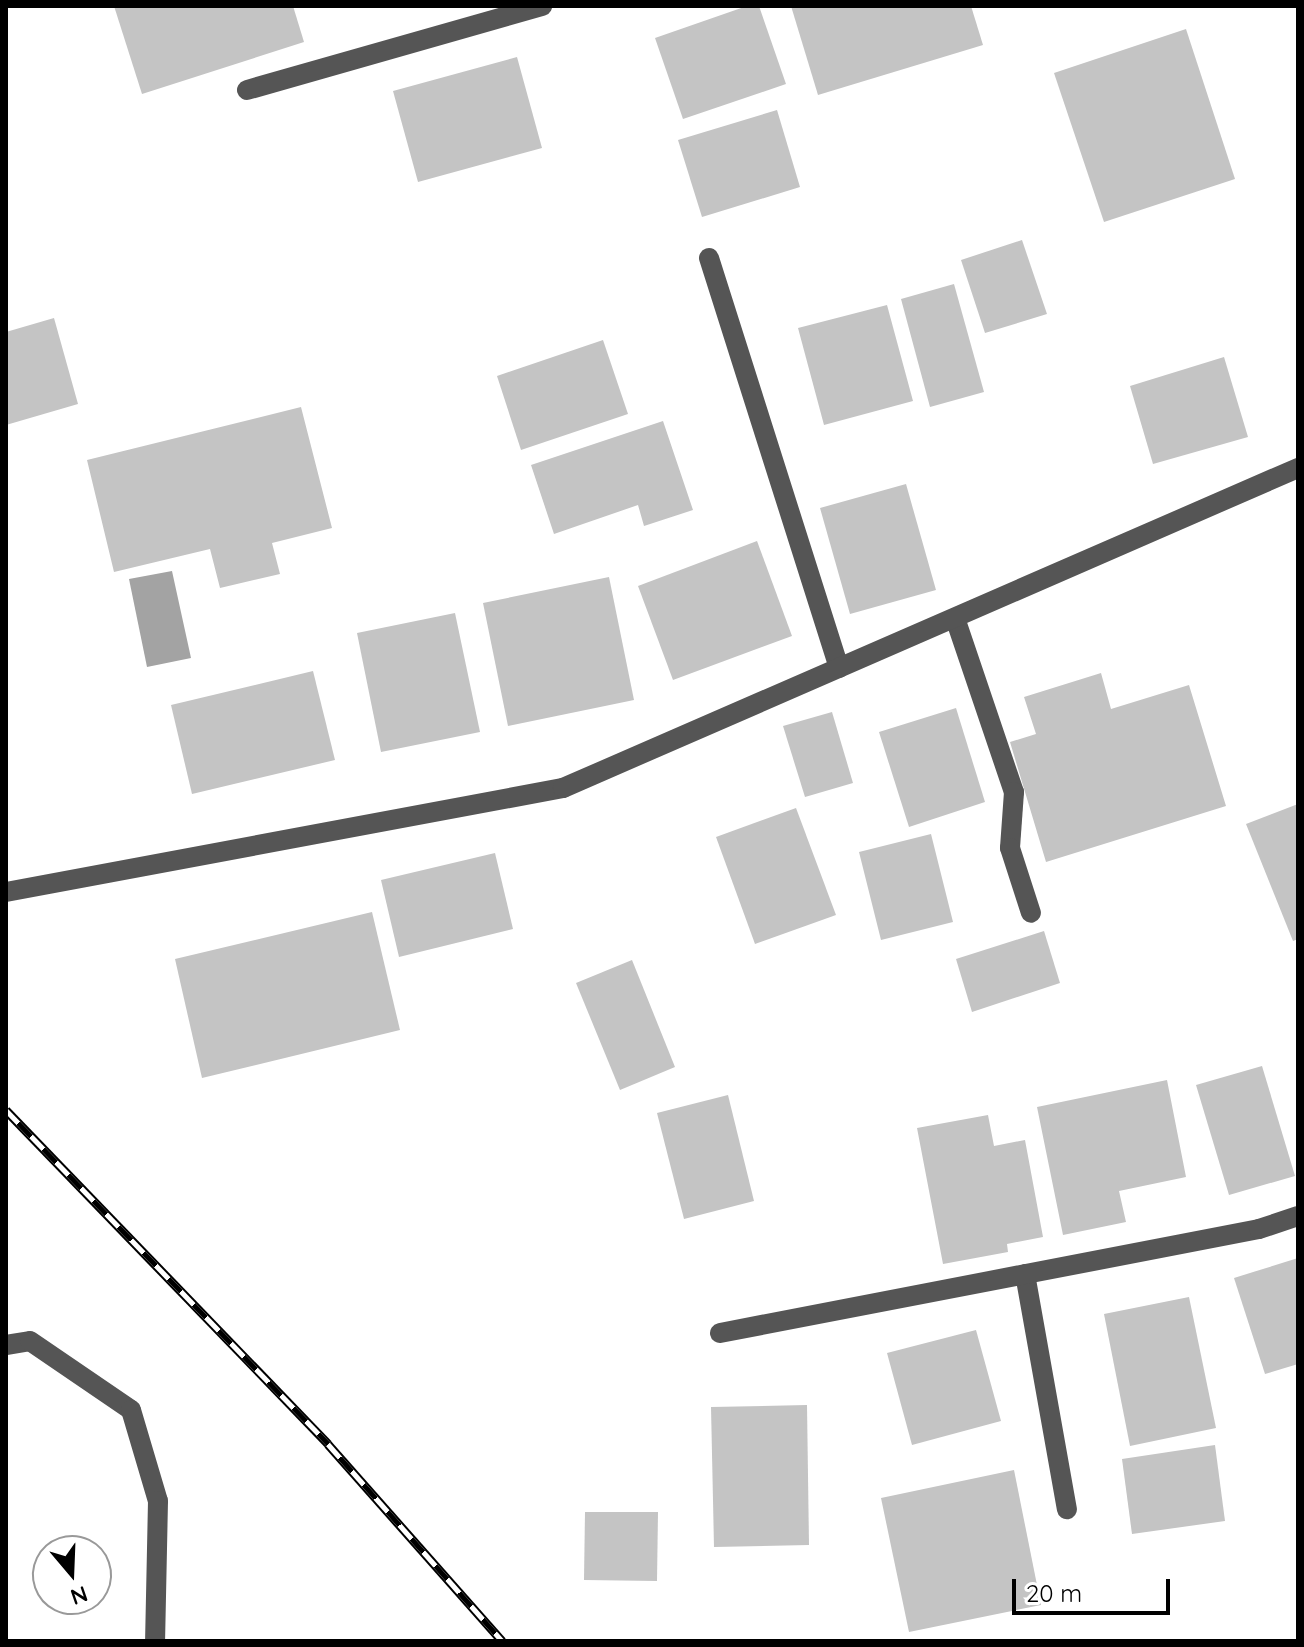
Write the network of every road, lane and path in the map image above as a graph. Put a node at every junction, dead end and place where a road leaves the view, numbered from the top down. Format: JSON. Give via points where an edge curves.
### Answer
{"nodes":[{"id":1,"x":542,"y":6,"type":"edge"},
{"id":2,"x":247,"y":90,"type":"dead end"},
{"id":3,"x":709,"y":258,"type":"dead end"},
{"id":4,"x":1298,"y":468,"type":"edge"},
{"id":5,"x":955,"y":618,"type":"junction"},
{"id":6,"x":839,"y":668,"type":"junction"},
{"id":7,"x":6,"y":892,"type":"edge"},
{"id":8,"x":1031,"y":913,"type":"dead end"},
{"id":9,"x":1298,"y":1216,"type":"edge"},
{"id":10,"x":1025,"y":1274,"type":"junction"},
{"id":11,"x":720,"y":1333,"type":"dead end"},
{"id":12,"x":6,"y":1345,"type":"edge"},
{"id":13,"x":1067,"y":1509,"type":"dead end"},
{"id":14,"x":155,"y":1641,"type":"edge"}],
"edges":[{"from":1,"to":2,"type":"street"},
{"from":3,"to":6,"type":"street"},
{"from":4,"to":5,"type":"street"},
{"from":5,"to":6,"type":"street"},
{"from":5,"to":8,"type":"street","via":[[1014,792],[1010,848]]},
{"from":6,"to":7,"type":"street","via":[[563,788]]},
{"from":9,"to":10,"type":"street"},
{"from":10,"to":11,"type":"street"},
{"from":10,"to":13,"type":"street"},
{"from":12,"to":14,"type":"street","via":[[30,1341],[131,1410],[158,1501]]}]}
